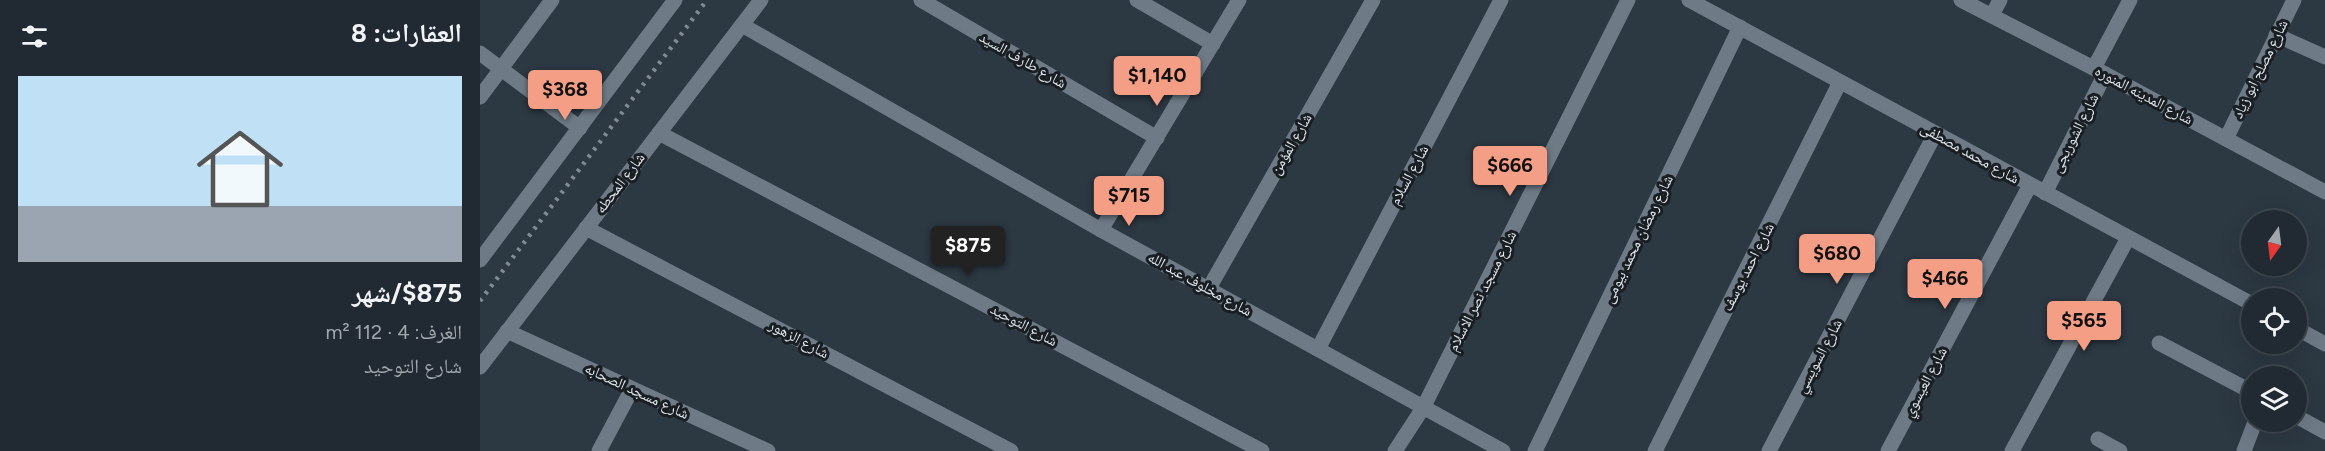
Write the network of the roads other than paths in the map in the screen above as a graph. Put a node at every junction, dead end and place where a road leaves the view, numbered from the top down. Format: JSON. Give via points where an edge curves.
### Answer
{"nodes":[{"id":1,"x":552,"y":0,"type":"edge"},
{"id":2,"x":675,"y":0,"type":"edge"},
{"id":3,"x":761,"y":0,"type":"edge"},
{"id":4,"x":921,"y":0,"type":"edge"},
{"id":5,"x":1137,"y":0,"type":"edge"},
{"id":6,"x":1239,"y":0,"type":"edge"},
{"id":7,"x":1374,"y":0,"type":"edge"},
{"id":8,"x":1501,"y":0,"type":"edge"},
{"id":9,"x":1628,"y":0,"type":"edge"},
{"id":10,"x":1689,"y":0,"type":"edge"},
{"id":11,"x":1961,"y":0,"type":"edge"},
{"id":12,"x":2000,"y":0,"type":"edge"},
{"id":13,"x":2130,"y":0,"type":"edge"},
{"id":14,"x":2294,"y":0,"type":"edge"},
{"id":15,"x":1992,"y":15,"type":"junction"},
{"id":16,"x":742,"y":25,"type":"junction"},
{"id":17,"x":1740,"y":27,"type":"junction"},
{"id":18,"x":2276,"y":35,"type":"junction"},
{"id":19,"x":1213,"y":44,"type":"junction"},
{"id":20,"x":480,"y":53,"type":"edge"},
{"id":21,"x":2325,"y":57,"type":"edge"},
{"id":22,"x":501,"y":69,"type":"junction"},
{"id":23,"x":2100,"y":71,"type":"junction"},
{"id":24,"x":1840,"y":82,"type":"junction"},
{"id":25,"x":480,"y":97,"type":"edge"},
{"id":26,"x":580,"y":128,"type":"junction"},
{"id":27,"x":658,"y":133,"type":"junction"},
{"id":28,"x":1935,"y":134,"type":"junction"},
{"id":29,"x":1157,"y":138,"type":"junction"},
{"id":30,"x":2226,"y":139,"type":"junction"},
{"id":31,"x":2030,"y":185,"type":"junction"},
{"id":32,"x":2325,"y":192,"type":"edge"},
{"id":33,"x":2045,"y":193,"type":"junction"},
{"id":34,"x":586,"y":228,"type":"junction"},
{"id":35,"x":1101,"y":230,"type":"junction"},
{"id":36,"x":2128,"y":238,"type":"junction"},
{"id":37,"x":480,"y":260,"type":"edge"},
{"id":38,"x":1209,"y":288,"type":"junction"},
{"id":39,"x":2241,"y":298,"type":"edge"},
{"id":40,"x":507,"y":331,"type":"junction"},
{"id":41,"x":2307,"y":334,"type":"edge"},
{"id":42,"x":2159,"y":342,"type":"dead end"},
{"id":43,"x":2325,"y":344,"type":"edge"},
{"id":44,"x":1318,"y":349,"type":"junction"},
{"id":45,"x":480,"y":367,"type":"edge"},
{"id":46,"x":2241,"y":386,"type":"edge"},
{"id":47,"x":632,"y":389,"type":"junction"},
{"id":48,"x":1423,"y":408,"type":"junction"},
{"id":49,"x":2307,"y":422,"type":"edge"},
{"id":50,"x":2251,"y":432,"type":"edge"},
{"id":51,"x":2325,"y":432,"type":"edge"},
{"id":52,"x":2097,"y":439,"type":"dead end"},
{"id":53,"x":761,"y":450,"type":"edge"},
{"id":54,"x":598,"y":451,"type":"edge"},
{"id":55,"x":1011,"y":451,"type":"edge"},
{"id":56,"x":1262,"y":451,"type":"edge"},
{"id":57,"x":1395,"y":451,"type":"edge"},
{"id":58,"x":1503,"y":451,"type":"edge"},
{"id":59,"x":1535,"y":451,"type":"edge"},
{"id":60,"x":1655,"y":451,"type":"edge"},
{"id":61,"x":1769,"y":451,"type":"edge"},
{"id":62,"x":1888,"y":451,"type":"edge"},
{"id":63,"x":2012,"y":451,"type":"edge"},
{"id":64,"x":2121,"y":451,"type":"edge"},
{"id":65,"x":2244,"y":451,"type":"edge"}],
"edges":[{"from":1,"to":22,"type":"street"},
{"from":2,"to":26,"type":"street"},
{"from":3,"to":16,"type":"street","name":"شارع المحطه"},
{"from":4,"to":29,"type":"street","name":"شارع طارف السيد"},
{"from":5,"to":19,"type":"street"},
{"from":6,"to":19,"type":"street"},
{"from":7,"to":38,"type":"street","name":"شارع المؤمن"},
{"from":8,"to":44,"type":"street","name":"شارع السلام"},
{"from":9,"to":48,"type":"street","name":"شارع مسجد نصر الاسلام"},
{"from":10,"to":17,"type":"street","name":"شارع محمد مصطفى"},
{"from":11,"to":15,"type":"street","name":"شارع المدينه المنوره"},
{"from":12,"to":15,"type":"street"},
{"from":13,"to":23,"type":"street","name":"شارع الشوربجى"},
{"from":14,"to":18,"type":"street","name":"شارع مصلح ابو زياد"},
{"from":15,"to":23,"type":"street","name":"شارع المدينه المنوره"},
{"from":16,"to":27,"type":"street","name":"شارع المحطه"},
{"from":16,"to":35,"type":"street","name":"شارع مخلوف عبد الله"},
{"from":17,"to":24,"type":"street","name":"شارع محمد مصطفى"},
{"from":17,"to":59,"type":"street","name":"شارع رمضان محمد بيومى"},
{"from":18,"to":21,"type":"street"},
{"from":18,"to":30,"type":"street","name":"شارع مصلح ابو زياد"},
{"from":19,"to":29,"type":"street"},
{"from":20,"to":22,"type":"street"},
{"from":22,"to":25,"type":"street"},
{"from":22,"to":26,"type":"street"},
{"from":23,"to":30,"type":"street","name":"شارع المدينه المنوره"},
{"from":23,"to":33,"type":"street","name":"شارع الشوربجى"},
{"from":24,"to":28,"type":"street","name":"شارع محمد مصطفى"},
{"from":24,"to":60,"type":"street","name":"شارع احمد يوسف"},
{"from":26,"to":37,"type":"street"},
{"from":27,"to":34,"type":"street","name":"شارع المحطه"},
{"from":27,"to":56,"type":"street","name":"شارع التوحيد"},
{"from":28,"to":31,"type":"street","name":"شارع محمد مصطفى"},
{"from":28,"to":61,"type":"street","name":"شارع السويسي"},
{"from":29,"to":35,"type":"street"},
{"from":30,"to":32,"type":"street","name":"شارع المدينه المنوره"},
{"from":31,"to":33,"type":"street","name":"شارع محمد مصطفى"},
{"from":31,"to":62,"type":"street","name":"شارع العيسوي"},
{"from":33,"to":36,"type":"street","name":"شارع محمد مصطفى"},
{"from":34,"to":40,"type":"street","name":"شارع المحطه"},
{"from":34,"to":55,"type":"street","name":"شارع الزهور"},
{"from":35,"to":38,"type":"street","name":"شارع مخلوف عبد الله"},
{"from":36,"to":39,"type":"street","name":"شارع محمد مصطفى"},
{"from":36,"to":63,"type":"street"},
{"from":38,"to":44,"type":"street","name":"شارع مخلوف عبد الله"},
{"from":40,"to":45,"type":"street","name":"شارع المحطه"},
{"from":40,"to":47,"type":"street","name":"شارع مسجد الصحابه"},
{"from":41,"to":43,"type":"street"},
{"from":42,"to":46,"type":"street"},
{"from":44,"to":48,"type":"street","name":"شارع مخلوف عبد الله"},
{"from":47,"to":53,"type":"street","name":"شارع مسجد الصحابه"},
{"from":47,"to":54,"type":"street"},
{"from":48,"to":57,"type":"street","name":"شارع مسجد نصر الاسلام"},
{"from":48,"to":58,"type":"street","name":"شارع مخلوف عبد الله"},
{"from":49,"to":51,"type":"street"},
{"from":50,"to":65,"type":"street"},
{"from":52,"to":64,"type":"street"}]}
